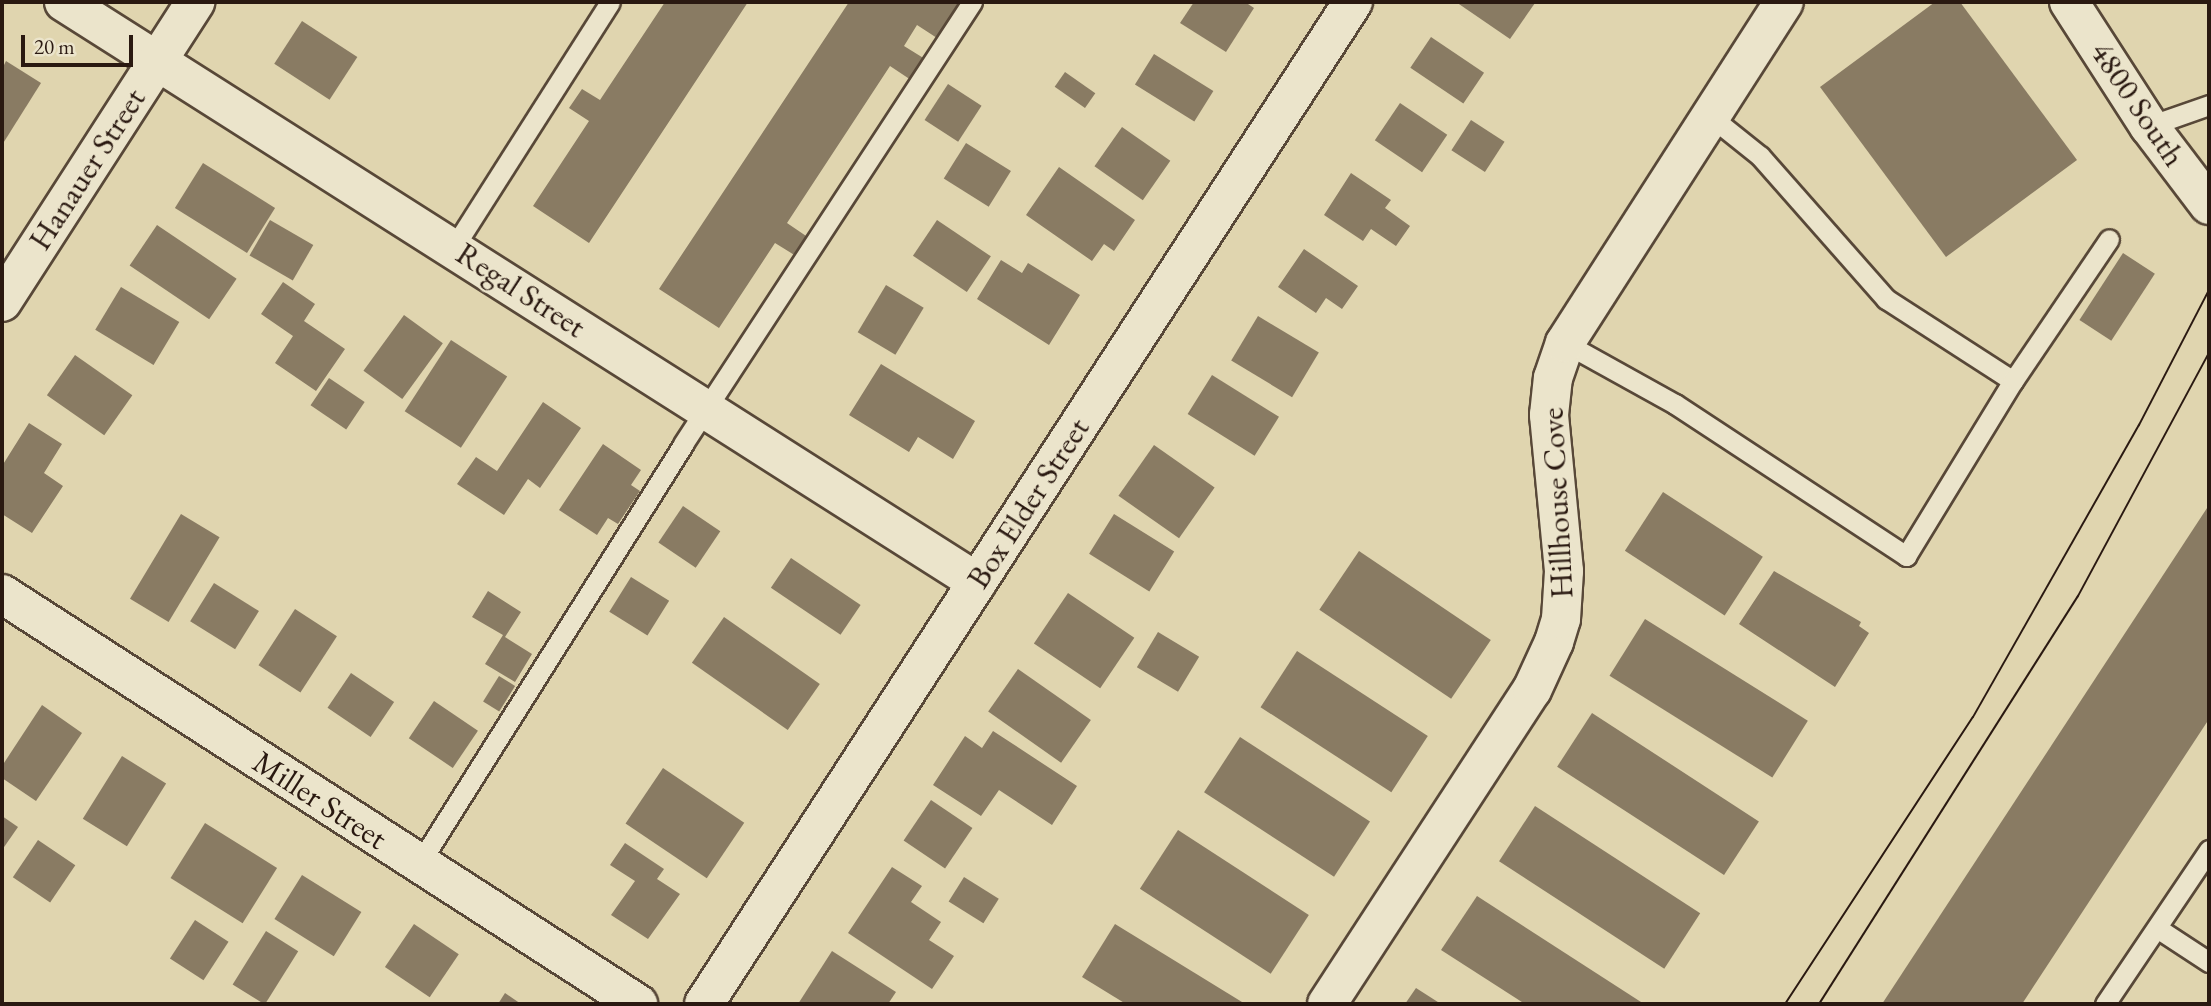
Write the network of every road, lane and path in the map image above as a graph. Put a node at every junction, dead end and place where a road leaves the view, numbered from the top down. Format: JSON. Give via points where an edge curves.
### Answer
{"nodes":[{"id":1,"x":64,"y":2,"type":"edge"},
{"id":2,"x":195,"y":2,"type":"edge"},
{"id":3,"x":610,"y":2,"type":"edge"},
{"id":4,"x":972,"y":2,"type":"edge"},
{"id":5,"x":1353,"y":2,"type":"edge"},
{"id":6,"x":1784,"y":2,"type":"edge"},
{"id":7,"x":2069,"y":2,"type":"edge"},
{"id":8,"x":157,"y":60,"type":"junction"},
{"id":9,"x":2209,"y":105,"type":"edge"},
{"id":10,"x":1710,"y":116,"type":"junction"},
{"id":11,"x":2149,"y":126,"type":"junction"},
{"id":12,"x":2209,"y":205,"type":"edge"},
{"id":13,"x":2109,"y":239,"type":"dead end"},
{"id":14,"x":454,"y":247,"type":"junction"},
{"id":15,"x":2,"y":302,"type":"edge"},
{"id":16,"x":1565,"y":343,"type":"junction"},
{"id":17,"x":2013,"y":381,"type":"junction"},
{"id":18,"x":706,"y":410,"type":"junction"},
{"id":19,"x":977,"y":582,"type":"junction"},
{"id":20,"x":2,"y":594,"type":"edge"},
{"id":21,"x":2209,"y":850,"type":"edge"},
{"id":22,"x":419,"y":864,"type":"junction"},
{"id":23,"x":2157,"y":928,"type":"junction"},
{"id":24,"x":2209,"y":962,"type":"edge"},
{"id":25,"x":638,"y":1004,"type":"edge"},
{"id":26,"x":704,"y":1004,"type":"edge"},
{"id":27,"x":1328,"y":1004,"type":"edge"},
{"id":28,"x":2105,"y":1004,"type":"edge"}],
"edges":[{"from":1,"to":8,"type":"street","name":"Regal Street"},
{"from":2,"to":8,"type":"street","name":"Hanauer Street"},
{"from":3,"to":14,"type":"lane"},
{"from":4,"to":18,"type":"lane"},
{"from":5,"to":19,"type":"street","name":"Box Elder Street"},
{"from":6,"to":10,"type":"street","name":"Hillhouse Cove"},
{"from":7,"to":11,"type":"street","name":"4800 South"},
{"from":8,"to":14,"type":"street","name":"Regal Street"},
{"from":8,"to":15,"type":"street","name":"Hanauer Street"},
{"from":9,"to":11,"type":"lane"},
{"from":10,"to":16,"type":"street","name":"Hillhouse Cove"},
{"from":10,"to":17,"type":"lane","via":[[1760,156],[1886,299]]},
{"from":11,"to":12,"type":"street","name":"4800 South"},
{"from":13,"to":17,"type":"lane"},
{"from":14,"to":18,"type":"street","name":"Regal Street"},
{"from":16,"to":17,"type":"lane","via":[[1675,404],[1906,556]]},
{"from":16,"to":27,"type":"street","name":"Hillhouse Cove","via":[[1553,378],[1549,415],[1564,571],[1561,619],[1554,642],[1532,690]]},
{"from":18,"to":19,"type":"street","name":"Regal Street"},
{"from":18,"to":22,"type":"lane"},
{"from":19,"to":26,"type":"street","name":"Box Elder Street"},
{"from":20,"to":22,"type":"street","name":"Miller Street"},
{"from":21,"to":23,"type":"lane"},
{"from":22,"to":25,"type":"street","name":"Miller Street"},
{"from":23,"to":24,"type":"lane"},
{"from":23,"to":28,"type":"lane"}]}
